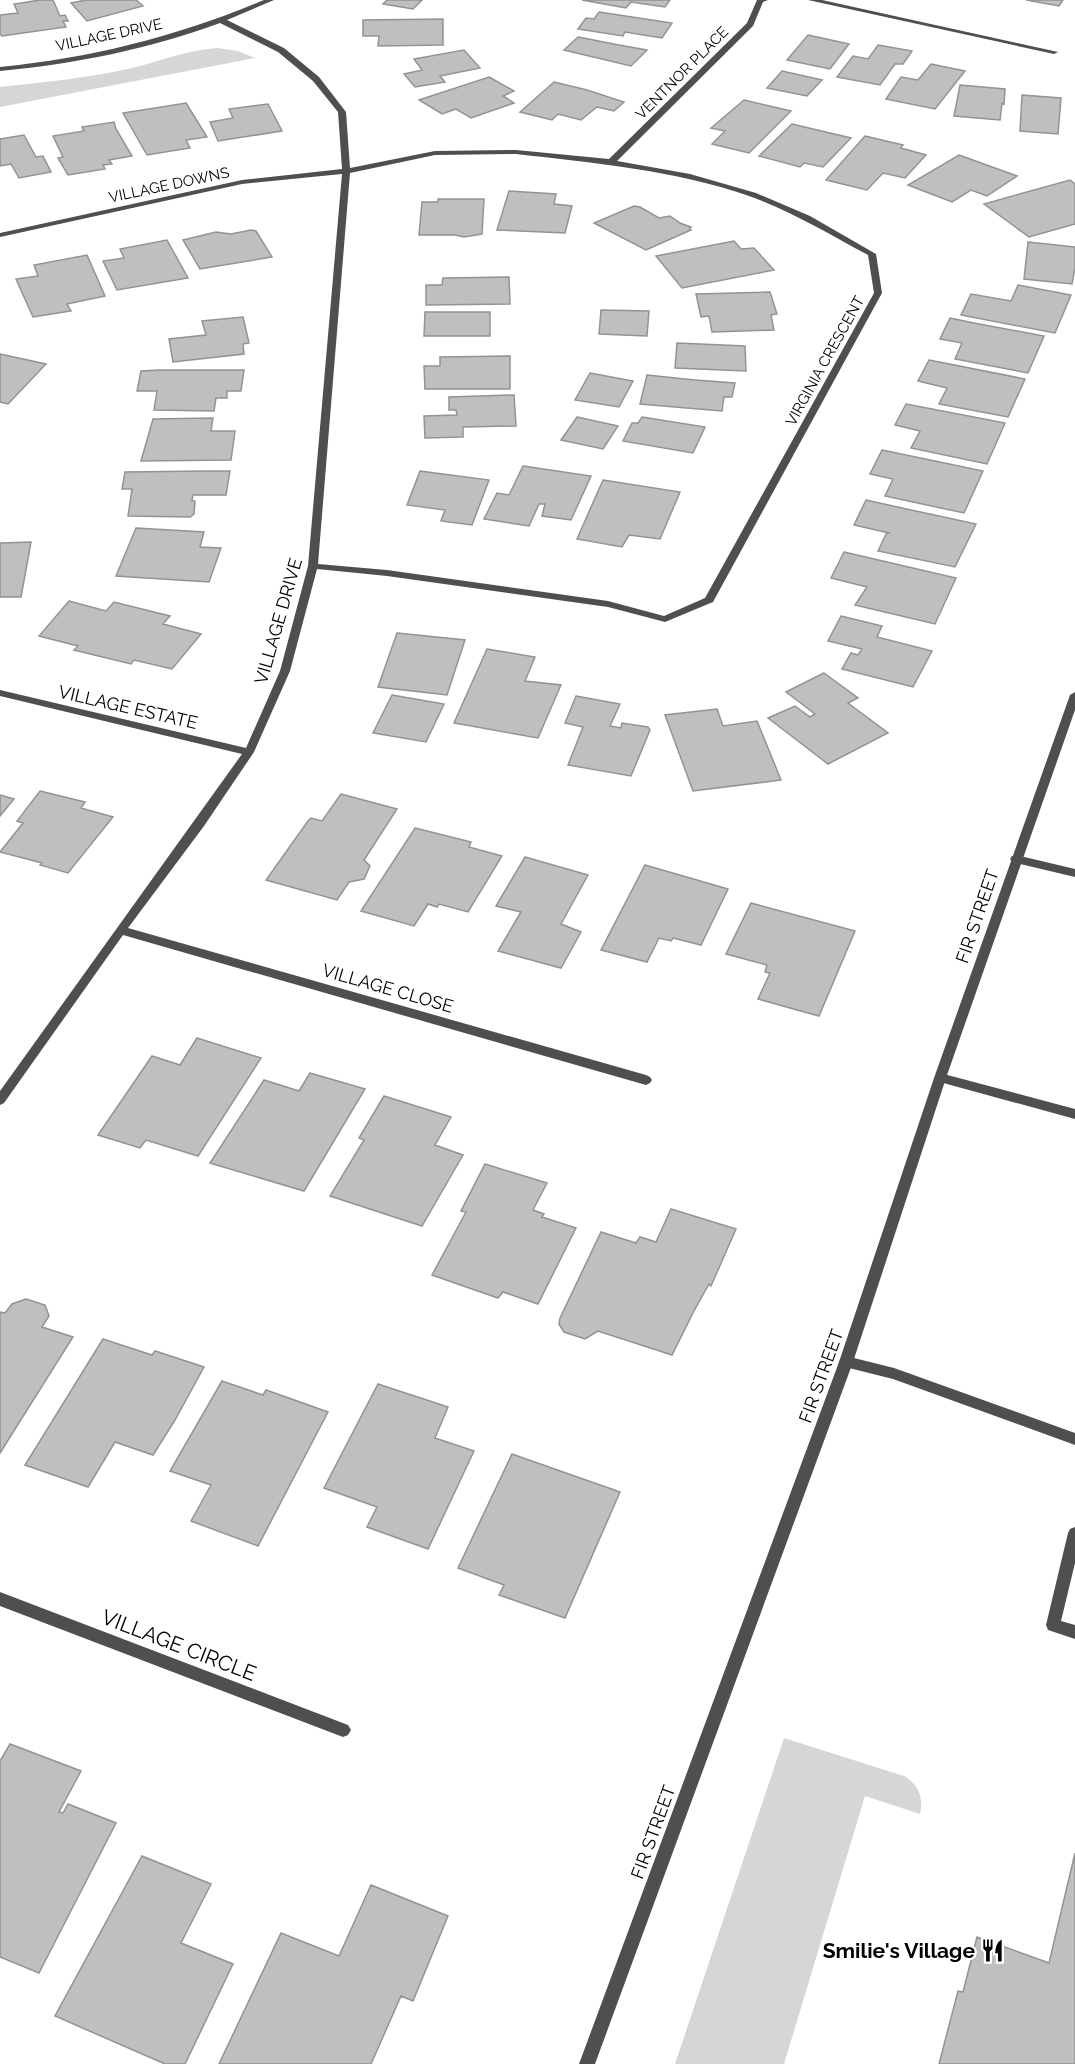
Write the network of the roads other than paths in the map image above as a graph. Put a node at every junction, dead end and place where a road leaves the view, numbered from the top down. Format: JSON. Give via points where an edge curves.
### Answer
{"nodes":[{"id":1,"x":270,"y":0,"type":"edge"},
{"id":2,"x":764,"y":0,"type":"edge"},
{"id":3,"x":812,"y":0,"type":"edge"},
{"id":4,"x":223,"y":21,"type":"junction"},
{"id":5,"x":1054,"y":52,"type":"dead end"},
{"id":6,"x":0,"y":69,"type":"edge"},
{"id":7,"x":611,"y":162,"type":"junction"},
{"id":8,"x":346,"y":171,"type":"junction"},
{"id":9,"x":0,"y":235,"type":"edge"},
{"id":10,"x":313,"y":566,"type":"junction"},
{"id":11,"x":0,"y":693,"type":"edge"},
{"id":12,"x":1075,"y":695,"type":"edge"},
{"id":13,"x":249,"y":752,"type":"junction"},
{"id":14,"x":1016,"y":860,"type":"junction"},
{"id":15,"x":1075,"y":873,"type":"edge"},
{"id":16,"x":120,"y":930,"type":"junction"},
{"id":17,"x":940,"y":1077,"type":"junction"},
{"id":18,"x":646,"y":1080,"type":"dead end"},
{"id":19,"x":0,"y":1100,"type":"edge"},
{"id":20,"x":1075,"y":1114,"type":"edge"},
{"id":21,"x":846,"y":1362,"type":"junction"},
{"id":22,"x":1075,"y":1439,"type":"edge"},
{"id":23,"x":1075,"y":1533,"type":"edge"},
{"id":24,"x":0,"y":1599,"type":"edge"},
{"id":25,"x":1075,"y":1632,"type":"edge"},
{"id":26,"x":342,"y":1730,"type":"dead end"},
{"id":27,"x":587,"y":2064,"type":"edge"}],
"edges":[{"from":1,"to":4,"type":"street","name":"VILLAGE DRIVE"},
{"from":2,"to":7,"type":"street","name":"VENTNOR PLACE","via":[[750,24]]},
{"from":3,"to":5,"type":"street"},
{"from":4,"to":6,"type":"street","name":"VILLAGE DRIVE","via":[[134,48]]},
{"from":4,"to":8,"type":"street","name":"VILLAGE DRIVE","via":[[282,50],[316,79],[342,112]]},
{"from":7,"to":8,"type":"street","name":"VIRGINIA CRESCENT","via":[[516,152],[435,153]]},
{"from":7,"to":10,"type":"street","name":"VIRGINIA CRESCENT","via":[[690,176],[753,195],[807,218],[872,254],[878,293],[710,600],[664,619],[608,604]]},
{"from":8,"to":9,"type":"street","name":"VILLAGE DOWNS","via":[[242,183]]},
{"from":8,"to":10,"type":"street","name":"VILLAGE DRIVE"},
{"from":10,"to":13,"type":"street","name":"VILLAGE DRIVE","via":[[285,671]]},
{"from":11,"to":13,"type":"street","name":"VILLAGE ESTATE"},
{"from":12,"to":14,"type":"street","name":"FIR STREET"},
{"from":13,"to":16,"type":"street","name":"VILLAGE DRIVE"},
{"from":14,"to":15,"type":"street"},
{"from":14,"to":17,"type":"street","name":"FIR STREET"},
{"from":16,"to":18,"type":"street","name":"VILLAGE CLOSE"},
{"from":16,"to":19,"type":"street","name":"VILLAGE DRIVE"},
{"from":17,"to":20,"type":"street"},
{"from":17,"to":21,"type":"street","name":"FIR STREET"},
{"from":21,"to":22,"type":"street","via":[[894,1374]]},
{"from":21,"to":27,"type":"street","name":"FIR STREET"},
{"from":23,"to":25,"type":"street","via":[[1053,1625]]},
{"from":24,"to":26,"type":"street","name":"VILLAGE CIRCLE"}]}
